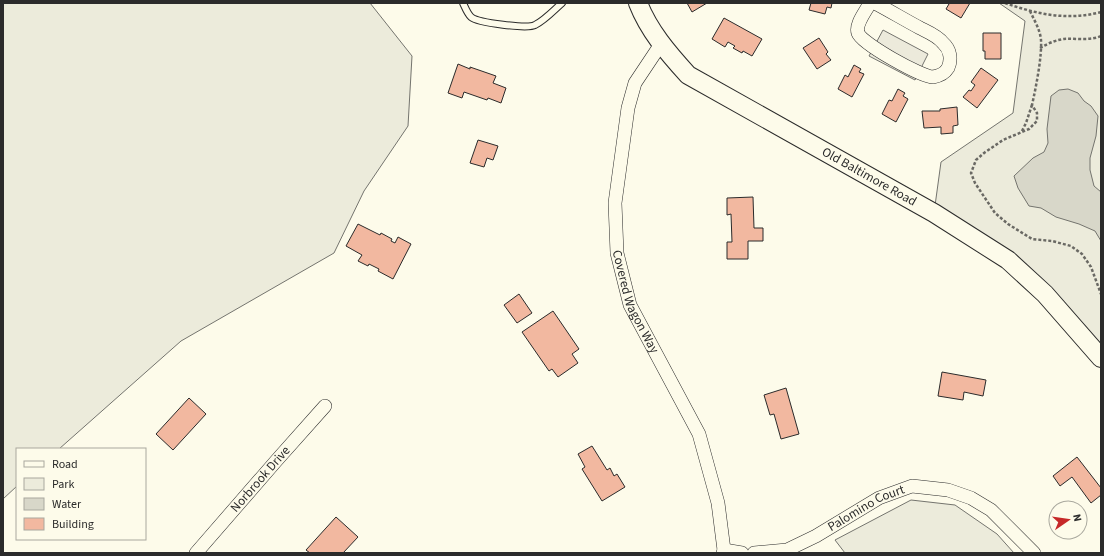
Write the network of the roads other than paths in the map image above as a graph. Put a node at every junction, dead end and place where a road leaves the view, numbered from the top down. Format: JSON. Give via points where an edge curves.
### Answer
{"nodes":[{"id":1,"x":463,"y":3,"type":"edge"},
{"id":2,"x":562,"y":3,"type":"edge"},
{"id":3,"x":638,"y":3,"type":"edge"},
{"id":4,"x":870,"y":3,"type":"edge"},
{"id":5,"x":875,"y":3,"type":"edge"},
{"id":6,"x":661,"y":44,"type":"junction"},
{"id":7,"x":1101,"y":358,"type":"edge"},
{"id":8,"x":325,"y":406,"type":"dead end"},
{"id":9,"x":723,"y":552,"type":"edge"},
{"id":10,"x":196,"y":553,"type":"edge"},
{"id":11,"x":742,"y":553,"type":"edge"},
{"id":12,"x":754,"y":553,"type":"edge"},
{"id":13,"x":1034,"y":553,"type":"edge"}],
"edges":[{"from":1,"to":2,"type":"lane","via":[[471,17],[484,21],[534,26]]},
{"from":3,"to":6,"type":"street","name":"Old Baltimore Road"},
{"from":4,"to":5,"type":"street","via":[[857,28],[863,40],[923,74],[934,77],[946,71],[950,56],[943,42]]},
{"from":6,"to":7,"type":"street","name":"Old Baltimore Road","via":[[688,75],[934,213],[1008,260],[1045,294]]},
{"from":6,"to":9,"type":"street","name":"Covered Wagon Way","via":[[635,83],[628,108],[615,203],[617,253],[630,304],[699,434],[718,503]]},
{"from":8,"to":10,"type":"street","name":"Norbrook Drive"},
{"from":9,"to":11,"type":"street"},
{"from":12,"to":13,"type":"street","name":"Palomino Court","via":[[787,550],[816,536],[879,498],[912,486],[948,490],[971,498],[991,510]]}]}
